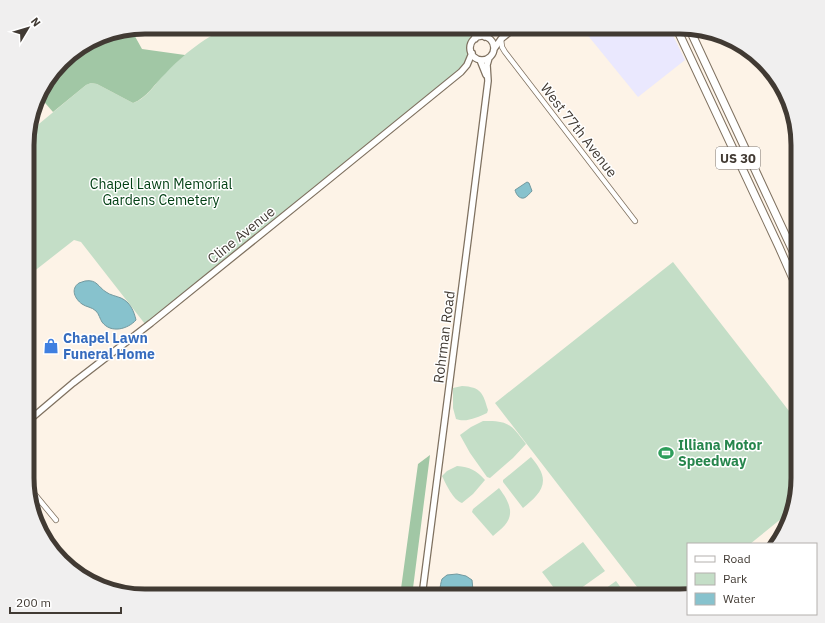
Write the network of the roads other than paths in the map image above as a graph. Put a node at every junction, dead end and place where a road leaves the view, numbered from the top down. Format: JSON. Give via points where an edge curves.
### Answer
{"nodes":[{"id":1,"x":475,"y":34,"type":"edge"},
{"id":2,"x":484,"y":34,"type":"edge"},
{"id":3,"x":507,"y":34,"type":"edge"},
{"id":4,"x":679,"y":34,"type":"edge"},
{"id":5,"x":692,"y":35,"type":"edge"},
{"id":6,"x":487,"y":38,"type":"junction"},
{"id":7,"x":475,"y":39,"type":"junction"},
{"id":8,"x":501,"y":39,"type":"junction"},
{"id":9,"x":494,"y":50,"type":"junction"},
{"id":10,"x":505,"y":52,"type":"junction"},
{"id":11,"x":472,"y":53,"type":"junction"},
{"id":12,"x":489,"y":58,"type":"junction"},
{"id":13,"x":480,"y":60,"type":"junction"},
{"id":14,"x":467,"y":65,"type":"junction"},
{"id":15,"x":488,"y":81,"type":"junction"},
{"id":16,"x":635,"y":221,"type":"dead end"},
{"id":17,"x":791,"y":247,"type":"edge"},
{"id":18,"x":791,"y":274,"type":"edge"},
{"id":19,"x":34,"y":416,"type":"edge"},
{"id":20,"x":35,"y":495,"type":"edge"},
{"id":21,"x":56,"y":520,"type":"dead end"},
{"id":22,"x":423,"y":589,"type":"edge"}],
"edges":[{"from":1,"to":7,"type":"street"},
{"from":2,"to":6,"type":"street"},
{"from":3,"to":8,"type":"street"},
{"from":4,"to":18,"type":"main road","number":"US 30"},
{"from":5,"to":17,"type":"main road","number":"US 30"},
{"from":6,"to":7,"type":"street"},
{"from":6,"to":8,"type":"street"},
{"from":6,"to":9,"type":"street","via":[[493,44]]},
{"from":7,"to":11,"type":"street","via":[[471,45]]},
{"from":8,"to":9,"type":"street"},
{"from":8,"to":10,"type":"street","name":"West 77th Avenue"},
{"from":9,"to":10,"type":"street"},
{"from":9,"to":12,"type":"street"},
{"from":10,"to":16,"type":"street","name":"West 77th Avenue"},
{"from":11,"to":13,"type":"street"},
{"from":11,"to":14,"type":"street","name":"Cline Avenue"},
{"from":12,"to":13,"type":"street"},
{"from":12,"to":15,"type":"street","name":"Rohrman Road"},
{"from":13,"to":14,"type":"street","name":"Cline Avenue"},
{"from":13,"to":15,"type":"street","name":"Rohrman Road"},
{"from":14,"to":19,"type":"street","name":"Cline Avenue"},
{"from":15,"to":22,"type":"street","name":"Rohrman Road"},
{"from":20,"to":21,"type":"street"}]}
